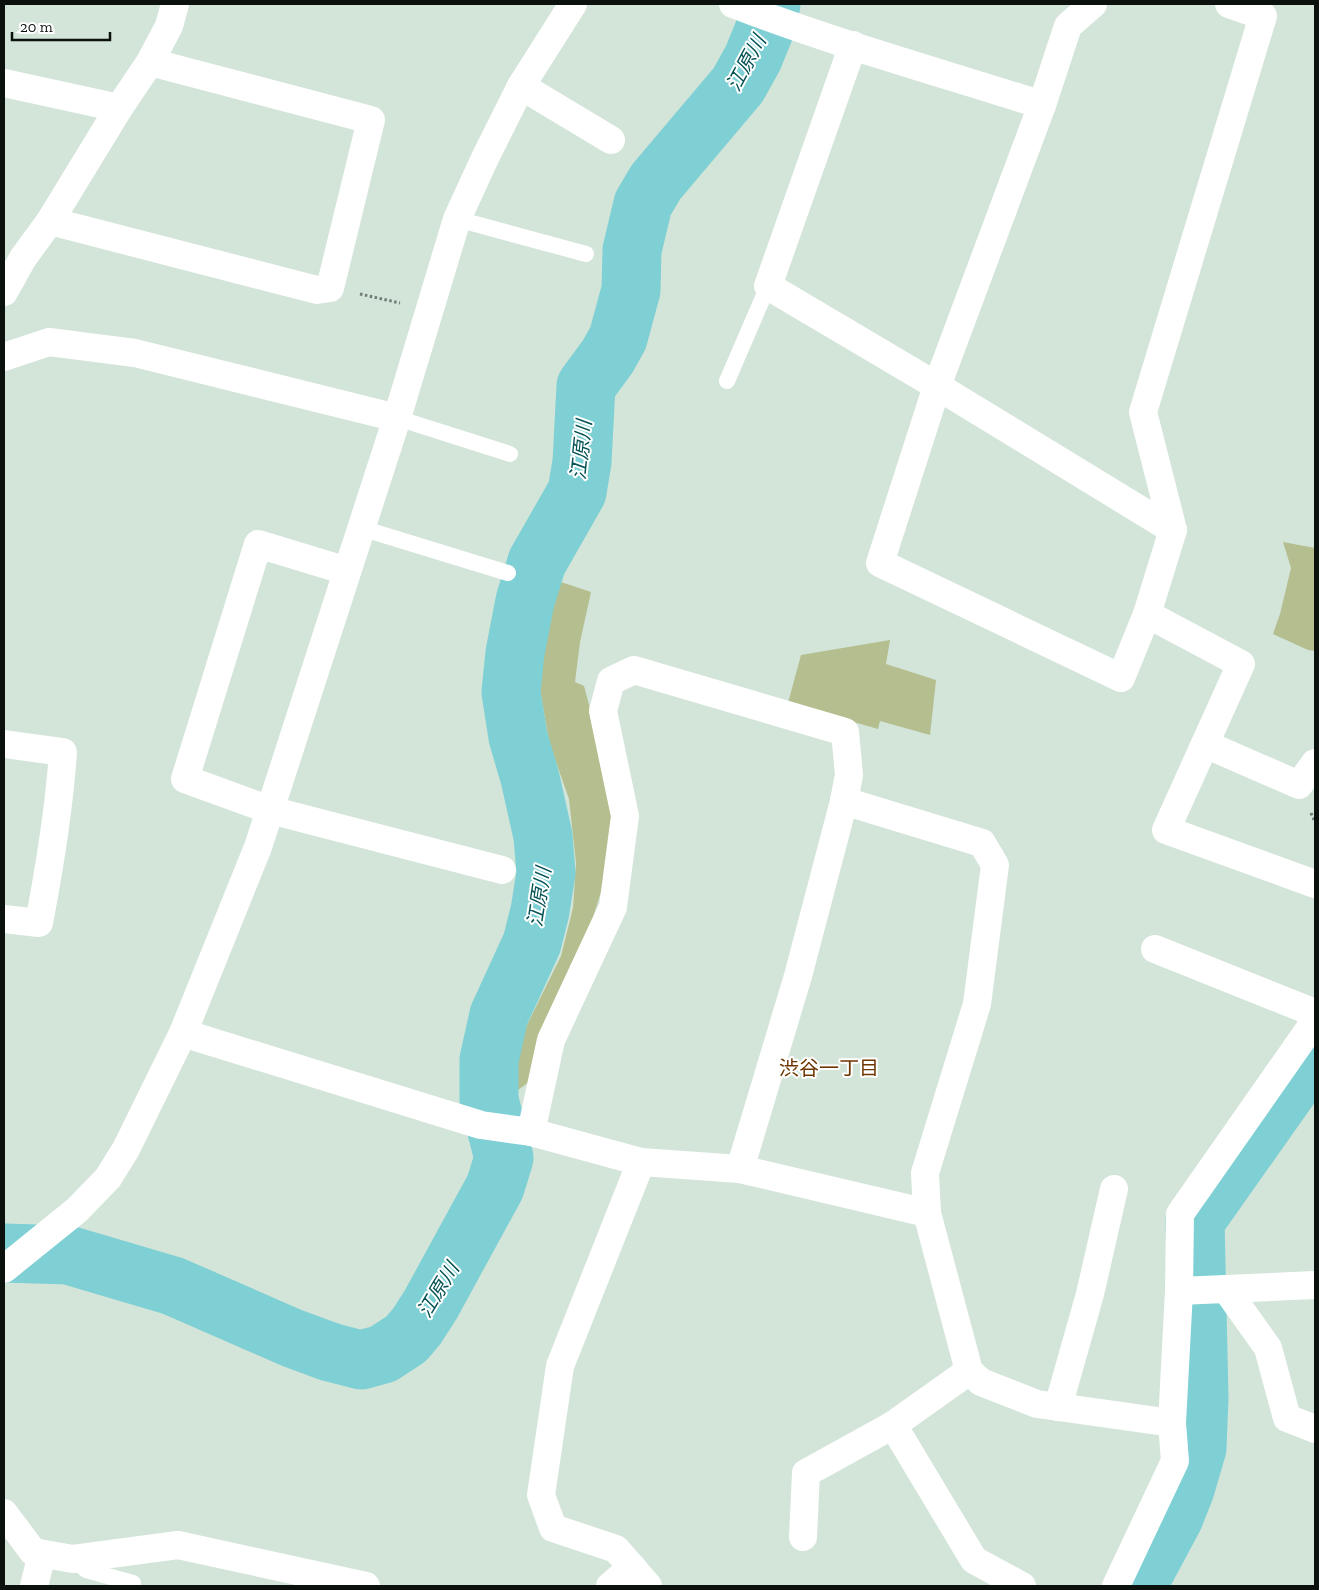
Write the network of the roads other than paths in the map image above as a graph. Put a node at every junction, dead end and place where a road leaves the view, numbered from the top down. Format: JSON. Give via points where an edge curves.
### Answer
{"nodes":[{"id":1,"x":175,"y":4,"type":"edge"},
{"id":2,"x":573,"y":4,"type":"edge"},
{"id":3,"x":733,"y":4,"type":"edge"},
{"id":4,"x":1093,"y":4,"type":"edge"},
{"id":5,"x":1230,"y":4,"type":"edge"},
{"id":6,"x":853,"y":45,"type":"junction"},
{"id":7,"x":150,"y":62,"type":"junction"},
{"id":8,"x":4,"y":83,"type":"edge"},
{"id":9,"x":521,"y":86,"type":"junction"},
{"id":10,"x":1042,"y":105,"type":"junction"},
{"id":11,"x":120,"y":108,"type":"junction"},
{"id":12,"x":611,"y":140,"type":"dead end"},
{"id":13,"x":457,"y":219,"type":"junction"},
{"id":14,"x":50,"y":221,"type":"junction"},
{"id":15,"x":586,"y":254,"type":"dead end"},
{"id":16,"x":14,"y":256,"type":"edge"},
{"id":17,"x":768,"y":286,"type":"junction"},
{"id":18,"x":4,"y":292,"type":"edge"},
{"id":19,"x":4,"y":356,"type":"edge"},
{"id":20,"x":727,"y":381,"type":"dead end"},
{"id":21,"x":937,"y":386,"type":"junction"},
{"id":22,"x":397,"y":418,"type":"junction"},
{"id":23,"x":510,"y":454,"type":"dead end"},
{"id":24,"x":361,"y":528,"type":"junction"},
{"id":25,"x":1173,"y":530,"type":"junction"},
{"id":26,"x":347,"y":571,"type":"junction"},
{"id":27,"x":508,"y":573,"type":"dead end"},
{"id":28,"x":1147,"y":614,"type":"junction"},
{"id":29,"x":4,"y":744,"type":"edge"},
{"id":30,"x":1205,"y":744,"type":"junction"},
{"id":31,"x":1315,"y":763,"type":"edge"},
{"id":32,"x":844,"y":801,"type":"junction"},
{"id":33,"x":270,"y":810,"type":"junction"},
{"id":34,"x":502,"y":870,"type":"dead end"},
{"id":35,"x":1315,"y":884,"type":"edge"},
{"id":36,"x":4,"y":919,"type":"edge"},
{"id":37,"x":1155,"y":949,"type":"dead end"},
{"id":38,"x":1315,"y":1013,"type":"edge"},
{"id":39,"x":1315,"y":1021,"type":"edge"},
{"id":40,"x":183,"y":1034,"type":"junction"},
{"id":41,"x":527,"y":1132,"type":"junction"},
{"id":42,"x":642,"y":1162,"type":"junction"},
{"id":43,"x":740,"y":1169,"type":"junction"},
{"id":44,"x":1114,"y":1189,"type":"dead end"},
{"id":45,"x":927,"y":1213,"type":"junction"},
{"id":46,"x":10,"y":1264,"type":"edge"},
{"id":47,"x":1315,"y":1285,"type":"edge"},
{"id":48,"x":1226,"y":1289,"type":"junction"},
{"id":49,"x":1179,"y":1291,"type":"junction"},
{"id":50,"x":969,"y":1371,"type":"junction"},
{"id":51,"x":1058,"y":1407,"type":"junction"},
{"id":52,"x":1172,"y":1423,"type":"junction"},
{"id":53,"x":893,"y":1425,"type":"junction"},
{"id":54,"x":1315,"y":1429,"type":"edge"},
{"id":55,"x":4,"y":1513,"type":"edge"},
{"id":56,"x":804,"y":1536,"type":"dead end"},
{"id":57,"x":42,"y":1554,"type":"junction"},
{"id":58,"x":73,"y":1559,"type":"junction"},
{"id":59,"x":640,"y":1576,"type":"edge"},
{"id":60,"x":34,"y":1586,"type":"edge"},
{"id":61,"x":132,"y":1586,"type":"edge"},
{"id":62,"x":366,"y":1586,"type":"edge"},
{"id":63,"x":610,"y":1586,"type":"edge"},
{"id":64,"x":1022,"y":1586,"type":"edge"},
{"id":65,"x":1116,"y":1586,"type":"edge"}],
"edges":[{"from":1,"to":7,"type":"street","via":[[170,26]]},
{"from":2,"to":9,"type":"street"},
{"from":3,"to":6,"type":"street"},
{"from":4,"to":10,"type":"street","via":[[1068,26]]},
{"from":5,"to":25,"type":"street","via":[[1263,16],[1142,412]]},
{"from":6,"to":10,"type":"street"},
{"from":6,"to":17,"type":"street"},
{"from":7,"to":11,"type":"street"},
{"from":7,"to":14,"type":"street","via":[[370,120],[330,288],[317,290]]},
{"from":8,"to":11,"type":"street"},
{"from":9,"to":12,"type":"street"},
{"from":9,"to":13,"type":"street"},
{"from":10,"to":21,"type":"street"},
{"from":11,"to":14,"type":"street"},
{"from":13,"to":15,"type":"lane"},
{"from":13,"to":22,"type":"street"},
{"from":14,"to":16,"type":"street"},
{"from":16,"to":18,"type":"street"},
{"from":17,"to":20,"type":"lane"},
{"from":17,"to":21,"type":"street"},
{"from":19,"to":22,"type":"street","via":[[49,342],[135,353]]},
{"from":21,"to":25,"type":"street"},
{"from":21,"to":28,"type":"street","via":[[880,563],[1121,678]]},
{"from":22,"to":23,"type":"lane"},
{"from":22,"to":24,"type":"street"},
{"from":24,"to":26,"type":"street"},
{"from":24,"to":27,"type":"lane"},
{"from":25,"to":28,"type":"street"},
{"from":26,"to":33,"type":"street"},
{"from":26,"to":33,"type":"street","via":[[258,544],[185,779]]},
{"from":28,"to":30,"type":"street","via":[[1241,664]]},
{"from":29,"to":36,"type":"street","via":[[63,752],[60,800],[39,923]]},
{"from":30,"to":31,"type":"street","via":[[1298,785]]},
{"from":30,"to":35,"type":"street","via":[[1166,830]]},
{"from":32,"to":41,"type":"street","via":[[849,775],[845,732],[634,670],[611,681],[603,710],[625,816],[613,907],[551,1040]]},
{"from":32,"to":43,"type":"street","via":[[798,976]]},
{"from":32,"to":45,"type":"street","via":[[982,843],[995,865],[977,1004],[925,1173]]},
{"from":33,"to":34,"type":"street"},
{"from":33,"to":40,"type":"street"},
{"from":37,"to":38,"type":"street"},
{"from":39,"to":49,"type":"street","via":[[1180,1214]]},
{"from":40,"to":41,"type":"street","via":[[481,1125]]},
{"from":40,"to":46,"type":"street","via":[[126,1149],[108,1178],[78,1210]]},
{"from":41,"to":42,"type":"street"},
{"from":42,"to":43,"type":"street"},
{"from":42,"to":59,"type":"street","via":[[560,1366],[541,1494],[553,1528],[616,1549]]},
{"from":43,"to":45,"type":"street"},
{"from":44,"to":51,"type":"street","via":[[1090,1294]]},
{"from":45,"to":50,"type":"street"},
{"from":47,"to":48,"type":"street"},
{"from":48,"to":49,"type":"street"},
{"from":48,"to":54,"type":"street","via":[[1268,1348],[1287,1418]]},
{"from":49,"to":52,"type":"street"},
{"from":50,"to":51,"type":"street","via":[[981,1382],[1037,1404]]},
{"from":50,"to":53,"type":"street"},
{"from":51,"to":52,"type":"street"},
{"from":52,"to":65,"type":"street","via":[[1175,1462]]},
{"from":53,"to":56,"type":"street","via":[[806,1473]]},
{"from":53,"to":64,"type":"street","via":[[974,1560]]},
{"from":55,"to":57,"type":"street","via":[[33,1552]]},
{"from":57,"to":58,"type":"street"},
{"from":57,"to":60,"type":"street"},
{"from":58,"to":61,"type":"lane","via":[[86,1570],[132,1583]]},
{"from":58,"to":62,"type":"street","via":[[178,1545]]},
{"from":59,"to":63,"type":"street"}]}
